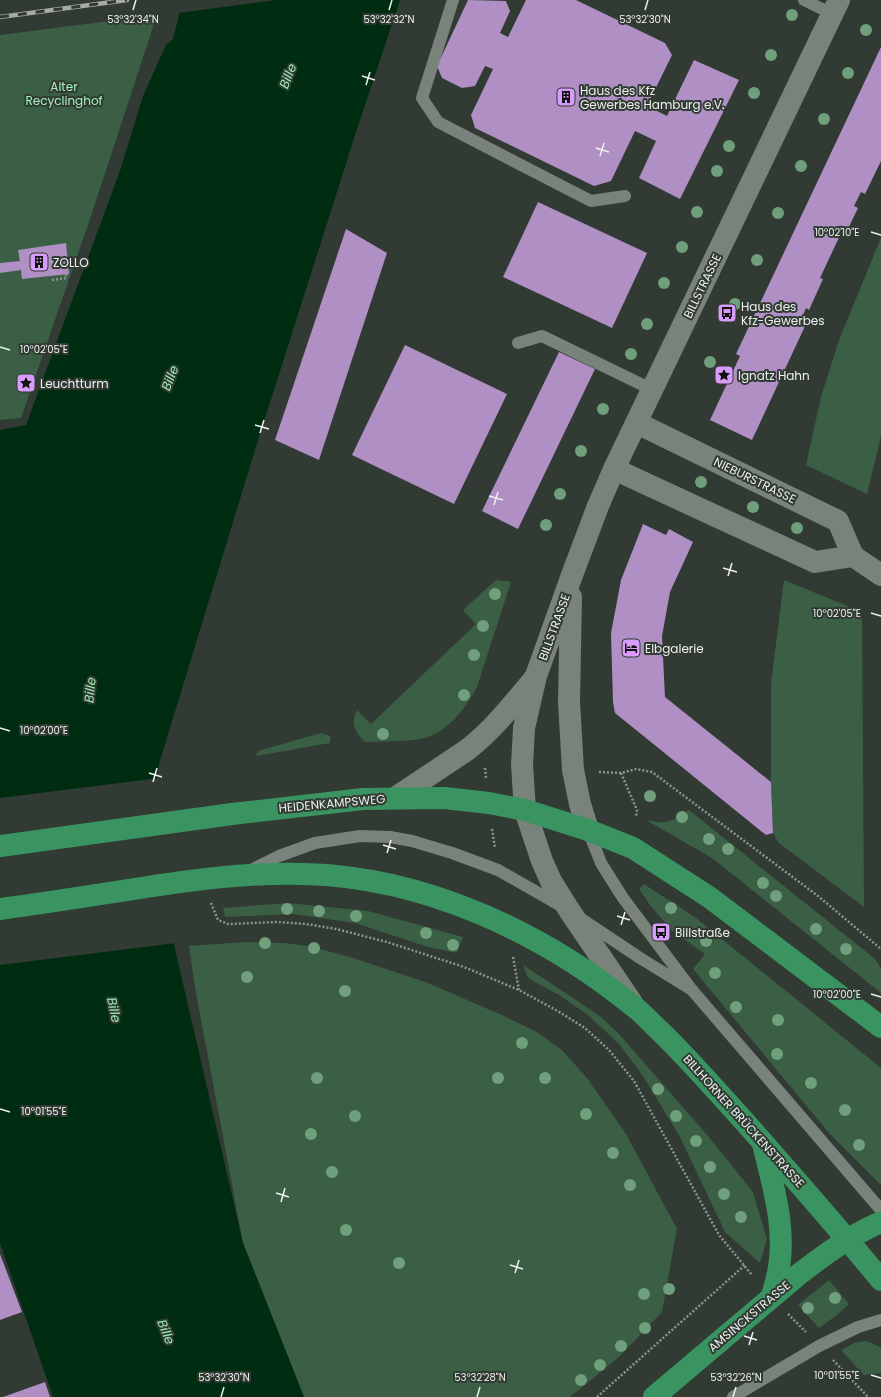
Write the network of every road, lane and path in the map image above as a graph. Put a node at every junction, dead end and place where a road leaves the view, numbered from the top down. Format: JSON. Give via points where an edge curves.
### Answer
{"nodes":[{"id":1,"x":453,"y":0,"type":"edge"},
{"id":2,"x":804,"y":0,"type":"edge"},
{"id":3,"x":835,"y":7,"type":"edge"},
{"id":4,"x":625,"y":196,"type":"dead end"},
{"id":5,"x":66,"y":271,"type":"dead end"},
{"id":6,"x":52,"y":280,"type":"dead end"},
{"id":7,"x":518,"y":343,"type":"dead end"},
{"id":8,"x":653,"y":390,"type":"junction"},
{"id":9,"x":637,"y":423,"type":"junction"},
{"id":10,"x":614,"y":469,"type":"junction"},
{"id":11,"x":854,"y":556,"type":"junction"},
{"id":12,"x":572,"y":575,"type":"junction"},
{"id":13,"x":881,"y":575,"type":"edge"},
{"id":14,"x":536,"y":676,"type":"junction"},
{"id":15,"x":573,"y":770,"type":"junction"},
{"id":16,"x":621,"y":774,"type":"junction"},
{"id":17,"x":395,"y":798,"type":"junction"},
{"id":18,"x":525,"y":810,"type":"junction"},
{"id":19,"x":636,"y":817,"type":"dead end"},
{"id":20,"x":588,"y":830,"type":"junction"},
{"id":21,"x":0,"y":846,"type":"edge"},
{"id":22,"x":240,"y":876,"type":"junction"},
{"id":23,"x":200,"y":879,"type":"junction"},
{"id":24,"x":0,"y":910,"type":"edge"},
{"id":25,"x":569,"y":910,"type":"junction"},
{"id":26,"x":881,"y":949,"type":"edge"},
{"id":27,"x":692,"y":990,"type":"junction"},
{"id":28,"x":635,"y":1007,"type":"junction"},
{"id":29,"x":881,"y":1027,"type":"edge"},
{"id":30,"x":763,"y":1143,"type":"junction"},
{"id":31,"x":881,"y":1210,"type":"edge"},
{"id":32,"x":881,"y":1222,"type":"edge"},
{"id":33,"x":848,"y":1240,"type":"junction"},
{"id":34,"x":744,"y":1265,"type":"junction"},
{"id":35,"x":753,"y":1277,"type":"dead end"},
{"id":36,"x":881,"y":1280,"type":"edge"},
{"id":37,"x":772,"y":1296,"type":"junction"},
{"id":38,"x":788,"y":1313,"type":"dead end"},
{"id":39,"x":881,"y":1320,"type":"edge"},
{"id":40,"x":809,"y":1335,"type":"dead end"},
{"id":41,"x":828,"y":1356,"type":"dead end"},
{"id":42,"x":597,"y":1397,"type":"edge"},
{"id":43,"x":654,"y":1397,"type":"edge"},
{"id":44,"x":733,"y":1397,"type":"edge"},
{"id":45,"x":868,"y":1397,"type":"edge"}],
"edges":[{"from":1,"to":4,"type":"lane","via":[[422,98],[438,122],[591,201]]},
{"from":2,"to":3,"type":"lane"},
{"from":3,"to":8,"type":"main road","name":"BILLSTRASSE"},
{"from":5,"to":6,"type":"path","via":[[66,278]]},
{"from":7,"to":8,"type":"lane","via":[[542,336]]},
{"from":8,"to":9,"type":"main road","name":"BILLSTRASSE"},
{"from":9,"to":10,"type":"main road","name":"BILLSTRASSE"},
{"from":9,"to":11,"type":"main road","name":"NIEBURSTRASSE","via":[[838,521]]},
{"from":10,"to":11,"type":"main road","via":[[815,562]]},
{"from":10,"to":12,"type":"main road","name":"BILLSTRASSE"},
{"from":11,"to":13,"type":"main road"},
{"from":12,"to":14,"type":"main road","name":"BILLSTRASSE"},
{"from":12,"to":15,"type":"main road","name":"BILLSTRASSE","via":[[569,702]]},
{"from":14,"to":17,"type":"main road","via":[[487,734]]},
{"from":14,"to":18,"type":"main road","name":"BILLSTRASSE","via":[[524,728],[522,765]]},
{"from":15,"to":16,"type":"path"},
{"from":15,"to":20,"type":"main road","name":"BILLSTRASSE"},
{"from":16,"to":19,"type":"path","via":[[637,810]]},
{"from":16,"to":26,"type":"path","via":[[636,769],[652,772],[818,896]]},
{"from":17,"to":18,"type":"main road","name":"HEIDENKAMPSWEG","via":[[444,798]]},
{"from":17,"to":21,"type":"main road","name":"HEIDENKAMPSWEG","via":[[338,800]]},
{"from":18,"to":20,"type":"main road","name":"HEIDENKAMPSWEG"},
{"from":18,"to":25,"type":"main road","name":"BILLSTRASSE","via":[[542,861]]},
{"from":20,"to":27,"type":"lane","via":[[601,863],[622,898]]},
{"from":20,"to":29,"type":"main road","name":"HEIDENKAMPSWEG","via":[[633,848],[709,897]]},
{"from":22,"to":23,"type":"main road"},
{"from":22,"to":25,"type":"lane","via":[[279,856],[315,843],[360,836],[390,837],[412,841],[498,870]]},
{"from":22,"to":28,"type":"main road","via":[[305,874],[354,878],[403,887],[469,909],[549,947],[580,966]]},
{"from":23,"to":24,"type":"main road"},
{"from":23,"to":34,"type":"path","via":[[218,920],[228,924],[306,924],[387,942],[464,967],[512,987],[585,1028],[609,1050],[634,1081],[719,1235]]},
{"from":25,"to":27,"type":"lane"},
{"from":25,"to":28,"type":"main road","name":"BILLSTRASSE"},
{"from":27,"to":31,"type":"lane"},
{"from":28,"to":30,"type":"main road","name":"BILLHORNER BRÜCKENSTRASSE","via":[[684,1054]]},
{"from":30,"to":33,"type":"main road","name":"BILLHORNER BRÜCKENSTRASSE"},
{"from":30,"to":37,"type":"main road","via":[[780,1223],[778,1272]]},
{"from":32,"to":33,"type":"main road"},
{"from":33,"to":36,"type":"main road","name":"BILLHORNER BRÜCKENSTRASSE"},
{"from":33,"to":37,"type":"main road","name":"AMSINCKSTRASSE","via":[[820,1257]]},
{"from":34,"to":35,"type":"path"},
{"from":34,"to":42,"type":"path"},
{"from":37,"to":43,"type":"main road","name":"AMSINCKSTRASSE"},
{"from":38,"to":40,"type":"path"},
{"from":39,"to":44,"type":"lane","via":[[858,1327],[819,1346]]},
{"from":41,"to":45,"type":"path"}]}
